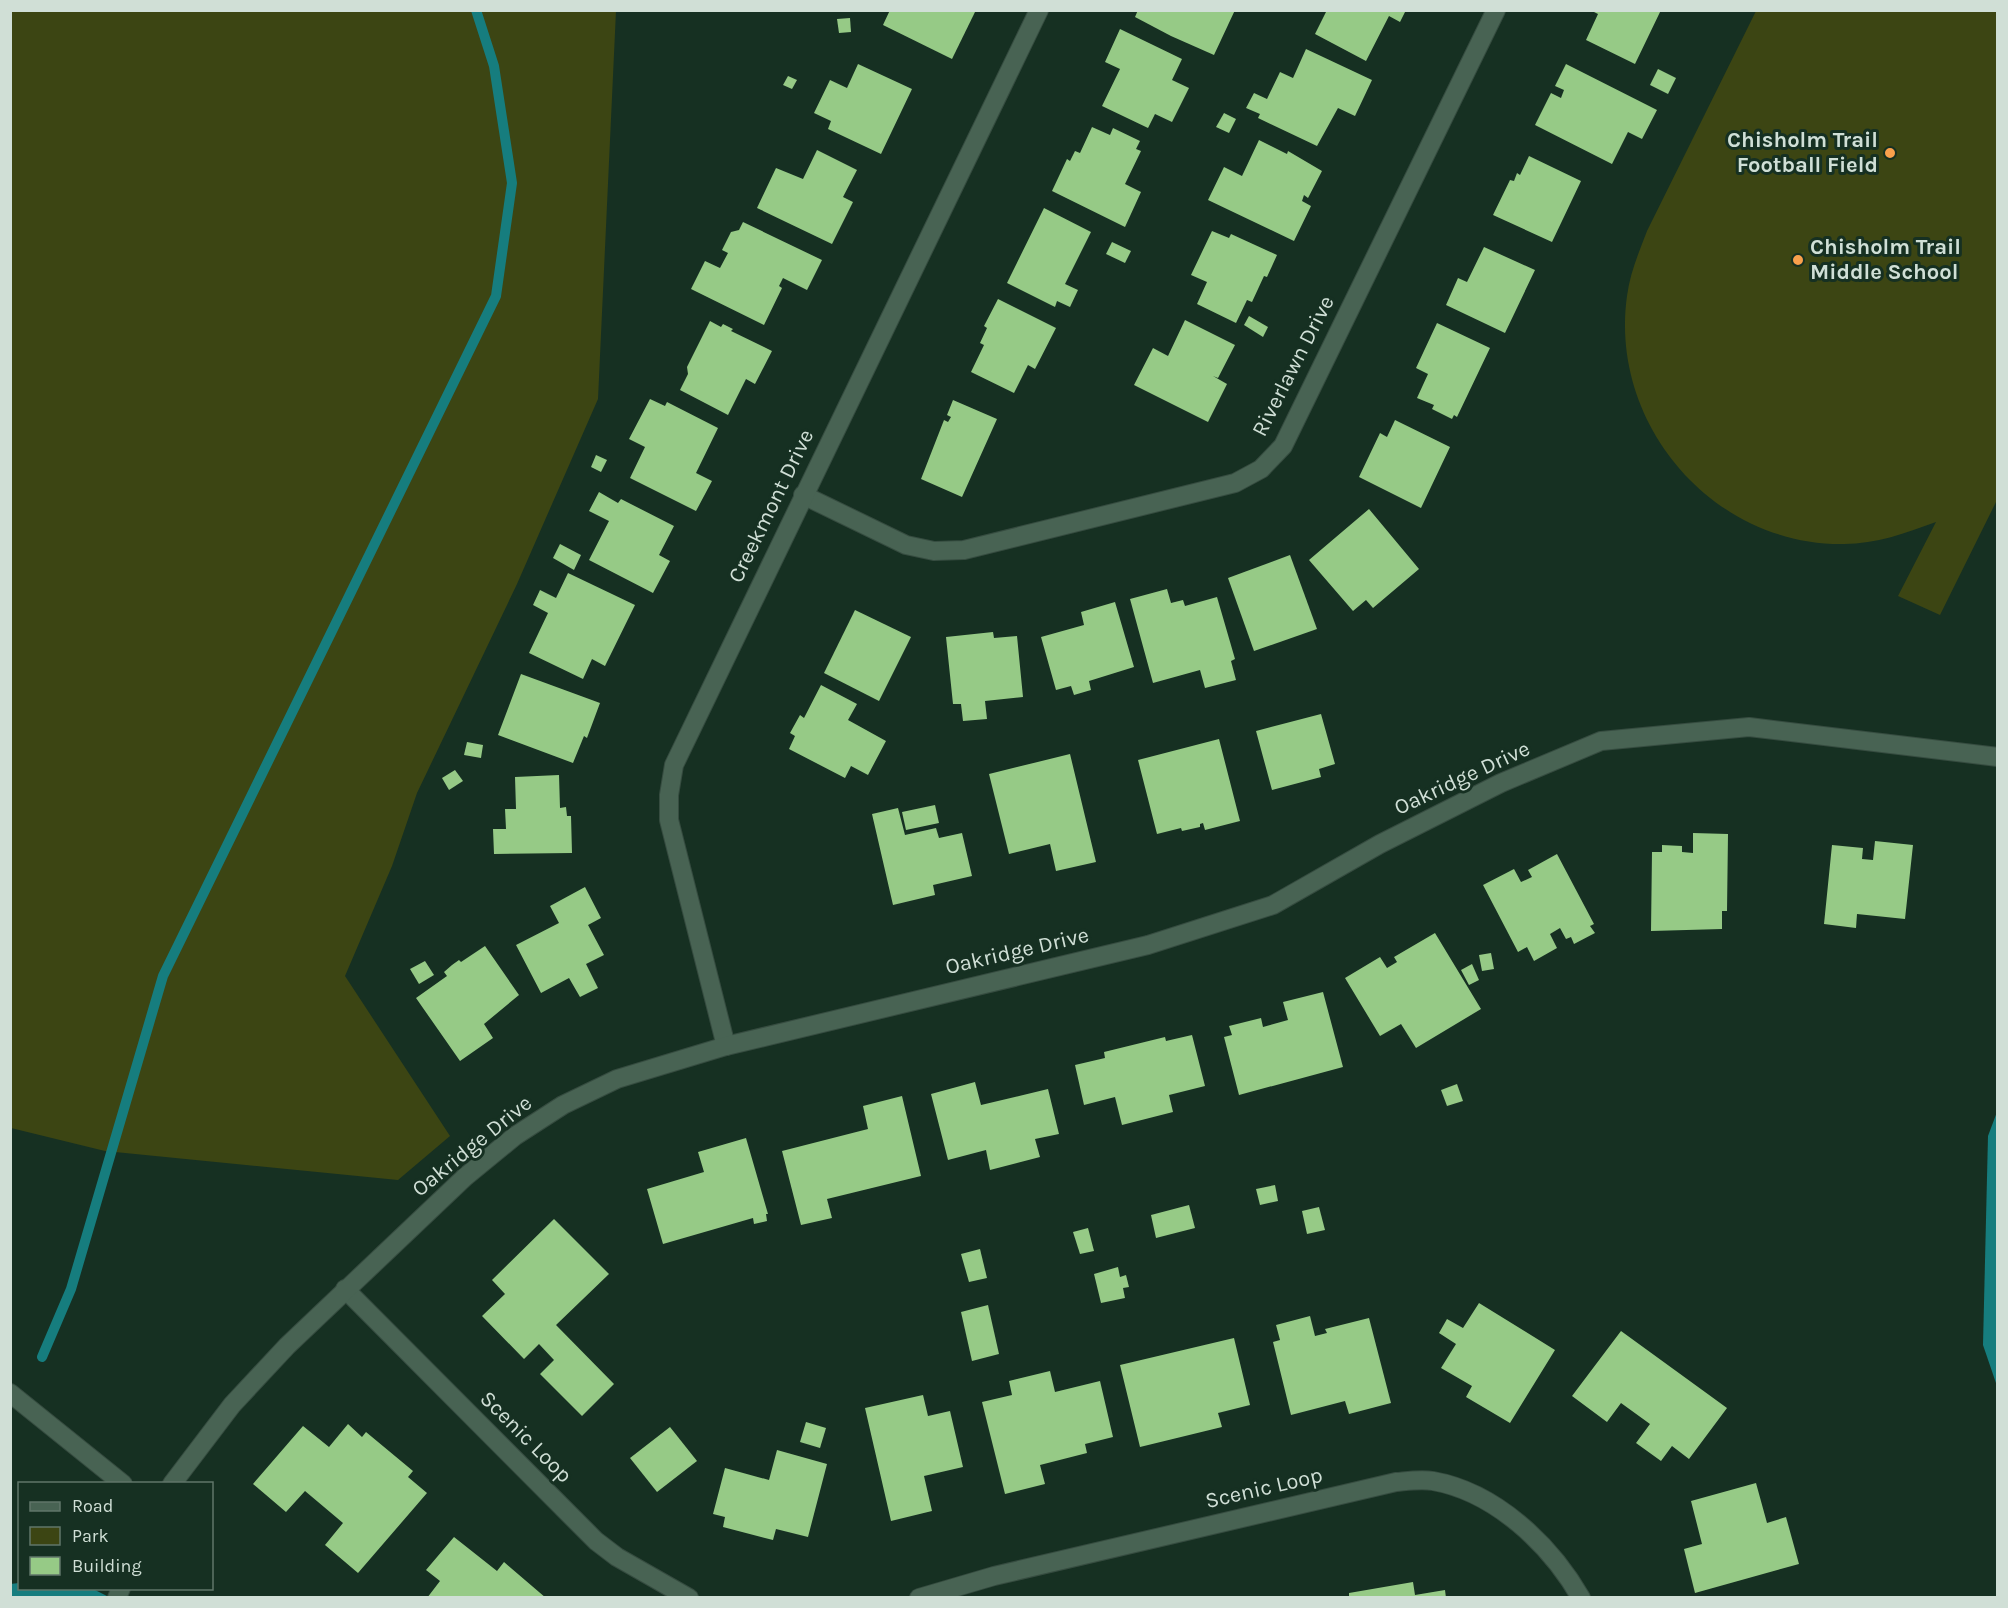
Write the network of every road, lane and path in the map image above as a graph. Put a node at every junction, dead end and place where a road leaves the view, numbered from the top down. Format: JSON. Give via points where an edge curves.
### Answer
{"nodes":[{"id":1,"x":1039,"y":10,"type":"edge"},
{"id":2,"x":1496,"y":10,"type":"edge"},
{"id":3,"x":802,"y":495,"type":"junction"},
{"id":4,"x":1998,"y":757,"type":"edge"},
{"id":5,"x":726,"y":1046,"type":"junction"},
{"id":6,"x":345,"y":1289,"type":"junction"},
{"id":7,"x":10,"y":1393,"type":"edge"},
{"id":8,"x":121,"y":1482,"type":"edge"},
{"id":9,"x":174,"y":1482,"type":"edge"},
{"id":10,"x":689,"y":1598,"type":"edge"},
{"id":11,"x":919,"y":1598,"type":"edge"},
{"id":12,"x":1581,"y":1598,"type":"edge"}],
"edges":[{"from":1,"to":3,"type":"street","name":"Creekmont Drive"},
{"from":2,"to":3,"type":"street","name":"Riverlawn Drive","via":[[1283,446],[1261,469],[1235,483],[964,550],[934,551],[906,545]]},
{"from":3,"to":5,"type":"street","name":"Creekmont Drive","via":[[674,765],[669,795],[669,820]]},
{"from":4,"to":5,"type":"street","name":"Oakridge Drive","via":[[1749,728],[1601,741],[1501,783],[1273,904],[1148,945]]},
{"from":5,"to":6,"type":"street","name":"Oakridge Drive","via":[[634,1072],[563,1105],[515,1136],[465,1177]]},
{"from":6,"to":9,"type":"street","name":"Oakridge Drive","via":[[232,1405]]},
{"from":6,"to":10,"type":"street","name":"Scenic Loop","via":[[596,1541]]},
{"from":7,"to":8,"type":"street"},
{"from":11,"to":12,"type":"street","name":"Scenic Loop","via":[[994,1576],[1396,1482],[1431,1481],[1490,1501],[1515,1520]]}]}
